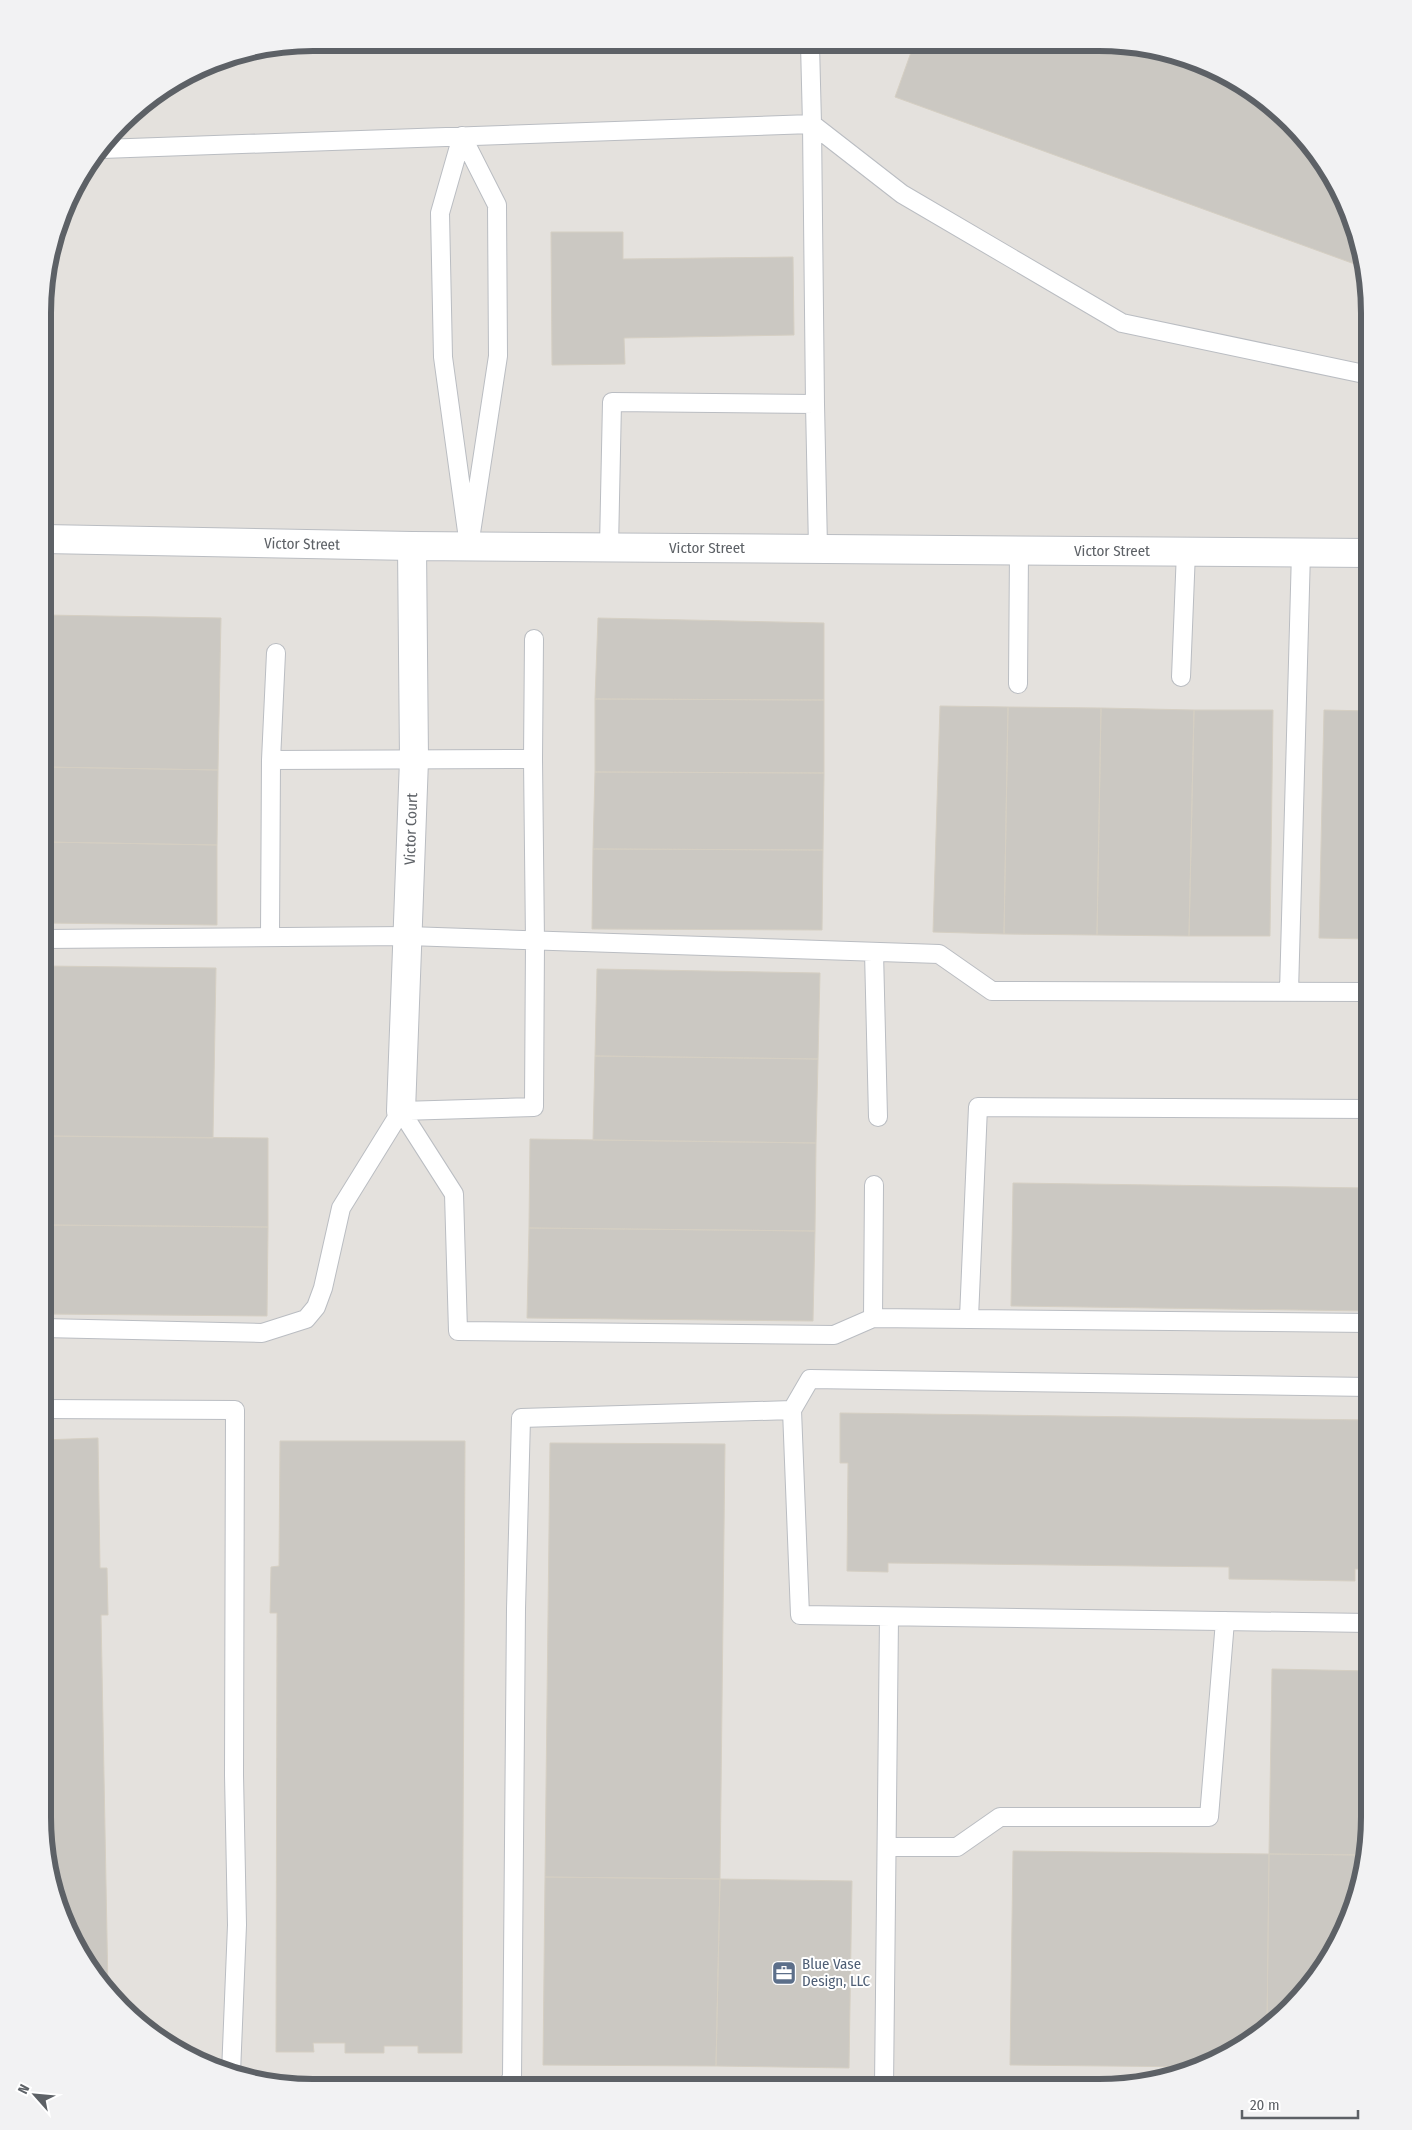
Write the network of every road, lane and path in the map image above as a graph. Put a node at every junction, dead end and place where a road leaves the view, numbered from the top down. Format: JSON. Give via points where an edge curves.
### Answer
{"nodes":[{"id":1,"x":810,"y":51,"type":"edge"},
{"id":2,"x":812,"y":124,"type":"junction"},
{"id":3,"x":462,"y":136,"type":"junction"},
{"id":4,"x":109,"y":149,"type":"edge"},
{"id":5,"x":1361,"y":373,"type":"edge"},
{"id":6,"x":816,"y":404,"type":"junction"},
{"id":7,"x":51,"y":539,"type":"edge"},
{"id":8,"x":412,"y":546,"type":"junction"},
{"id":9,"x":470,"y":546,"type":"junction"},
{"id":10,"x":609,"y":547,"type":"junction"},
{"id":11,"x":818,"y":548,"type":"junction"},
{"id":12,"x":1019,"y":550,"type":"junction"},
{"id":13,"x":1186,"y":551,"type":"junction"},
{"id":14,"x":1301,"y":552,"type":"junction"},
{"id":15,"x":1361,"y":552,"type":"edge"},
{"id":16,"x":534,"y":639,"type":"dead end"},
{"id":17,"x":276,"y":653,"type":"dead end"},
{"id":18,"x":1181,"y":677,"type":"dead end"},
{"id":19,"x":1018,"y":684,"type":"dead end"},
{"id":20,"x":533,"y":759,"type":"junction"},
{"id":21,"x":271,"y":760,"type":"junction"},
{"id":22,"x":414,"y":760,"type":"junction"},
{"id":23,"x":408,"y":936,"type":"junction"},
{"id":24,"x":270,"y":937,"type":"junction"},
{"id":25,"x":51,"y":939,"type":"edge"},
{"id":26,"x":536,"y":942,"type":"junction"},
{"id":27,"x":874,"y":952,"type":"junction"},
{"id":28,"x":1289,"y":992,"type":"junction"},
{"id":29,"x":1361,"y":992,"type":"edge"},
{"id":30,"x":1361,"y":1109,"type":"edge"},
{"id":31,"x":402,"y":1111,"type":"junction"},
{"id":32,"x":878,"y":1117,"type":"dead end"},
{"id":33,"x":874,"y":1184,"type":"dead end"},
{"id":34,"x":873,"y":1318,"type":"junction"},
{"id":35,"x":969,"y":1318,"type":"junction"},
{"id":36,"x":1361,"y":1323,"type":"edge"},
{"id":37,"x":51,"y":1328,"type":"edge"},
{"id":38,"x":1361,"y":1387,"type":"edge"},
{"id":39,"x":51,"y":1409,"type":"edge"},
{"id":40,"x":792,"y":1410,"type":"junction"},
{"id":41,"x":889,"y":1617,"type":"junction"},
{"id":42,"x":1225,"y":1621,"type":"junction"},
{"id":43,"x":1361,"y":1623,"type":"edge"},
{"id":44,"x":887,"y":1847,"type":"junction"},
{"id":45,"x":231,"y":2066,"type":"edge"},
{"id":46,"x":511,"y":2079,"type":"edge"},
{"id":47,"x":884,"y":2079,"type":"edge"}],
"edges":[{"from":1,"to":2,"type":"lane"},
{"from":2,"to":3,"type":"lane"},
{"from":2,"to":5,"type":"lane","via":[[902,194],[1122,324]]},
{"from":2,"to":6,"type":"lane"},
{"from":3,"to":4,"type":"lane"},
{"from":3,"to":9,"type":"lane","via":[[440,213],[443,357]]},
{"from":3,"to":9,"type":"lane","via":[[497,205],[498,356]]},
{"from":6,"to":10,"type":"lane","via":[[612,402]]},
{"from":6,"to":11,"type":"lane"},
{"from":7,"to":8,"type":"street","name":"Victor Street"},
{"from":8,"to":9,"type":"street","name":"Victor Street"},
{"from":8,"to":22,"type":"street","name":"Victor Court"},
{"from":9,"to":10,"type":"street","name":"Victor Street"},
{"from":10,"to":11,"type":"street","name":"Victor Street"},
{"from":11,"to":12,"type":"street","name":"Victor Street"},
{"from":12,"to":13,"type":"street","name":"Victor Street"},
{"from":12,"to":19,"type":"lane"},
{"from":13,"to":14,"type":"street","name":"Victor Street"},
{"from":13,"to":18,"type":"lane"},
{"from":14,"to":15,"type":"street","name":"Victor Street"},
{"from":14,"to":28,"type":"lane"},
{"from":16,"to":20,"type":"lane"},
{"from":17,"to":21,"type":"lane"},
{"from":20,"to":22,"type":"lane"},
{"from":20,"to":26,"type":"lane"},
{"from":21,"to":22,"type":"lane"},
{"from":21,"to":24,"type":"lane"},
{"from":22,"to":23,"type":"street","name":"Victor Court"},
{"from":23,"to":24,"type":"lane"},
{"from":23,"to":26,"type":"lane"},
{"from":23,"to":31,"type":"street","name":"Victor Court"},
{"from":24,"to":25,"type":"lane"},
{"from":26,"to":27,"type":"lane"},
{"from":26,"to":31,"type":"lane","via":[[534,1106]]},
{"from":27,"to":28,"type":"lane","via":[[938,954],[992,991]]},
{"from":27,"to":32,"type":"lane"},
{"from":28,"to":29,"type":"lane"},
{"from":30,"to":35,"type":"lane","via":[[978,1107]]},
{"from":31,"to":34,"type":"lane","via":[[454,1194],[458,1331],[834,1336]]},
{"from":31,"to":37,"type":"lane","via":[[341,1208],[323,1288],[316,1307],[306,1319],[262,1333]]},
{"from":33,"to":34,"type":"lane"},
{"from":34,"to":35,"type":"lane"},
{"from":35,"to":36,"type":"lane"},
{"from":38,"to":40,"type":"lane","via":[[810,1379]]},
{"from":39,"to":45,"type":"lane","via":[[235,1410],[237,1926]]},
{"from":40,"to":41,"type":"lane","via":[[800,1615]]},
{"from":40,"to":46,"type":"lane","via":[[520,1418]]},
{"from":41,"to":42,"type":"lane"},
{"from":41,"to":44,"type":"lane"},
{"from":42,"to":43,"type":"lane"},
{"from":42,"to":44,"type":"lane","via":[[1209,1817],[1000,1818],[957,1847]]},
{"from":44,"to":47,"type":"lane"}]}
